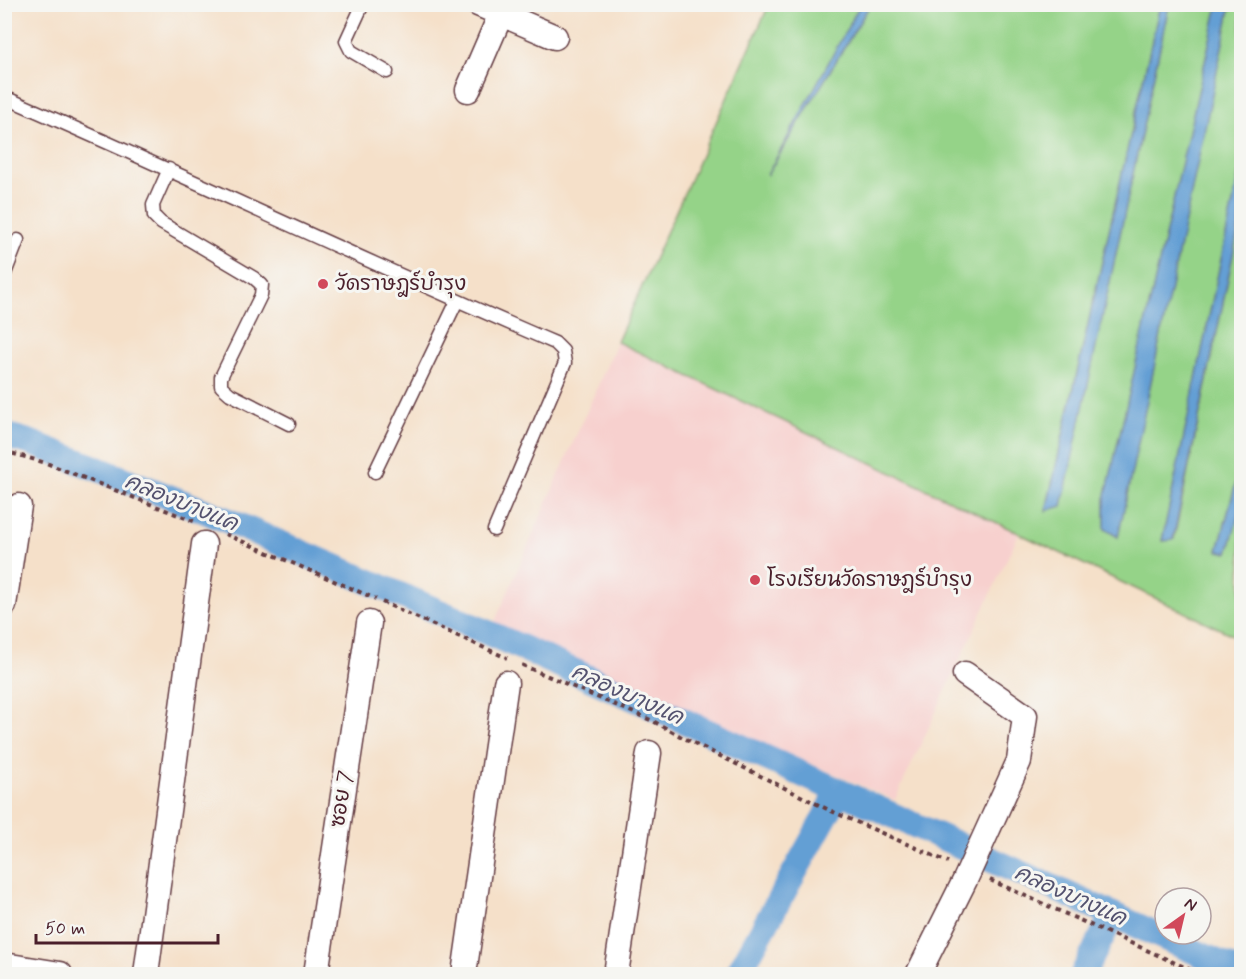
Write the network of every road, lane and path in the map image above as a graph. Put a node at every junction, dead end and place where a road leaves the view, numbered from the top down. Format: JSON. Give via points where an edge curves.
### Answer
{"nodes":[{"id":1,"x":363,"y":4,"type":"edge"},
{"id":2,"x":478,"y":4,"type":"edge"},
{"id":3,"x":501,"y":14,"type":"junction"},
{"id":4,"x":555,"y":37,"type":"dead end"},
{"id":5,"x":387,"y":72,"type":"dead end"},
{"id":6,"x":468,"y":90,"type":"dead end"},
{"id":7,"x":4,"y":97,"type":"edge"},
{"id":8,"x":169,"y":169,"type":"junction"},
{"id":9,"x":18,"y":240,"type":"dead end"},
{"id":10,"x":4,"y":276,"type":"edge"},
{"id":11,"x":456,"y":301,"type":"junction"},
{"id":12,"x":289,"y":424,"type":"dead end"},
{"id":13,"x":4,"y":451,"type":"edge"},
{"id":14,"x":375,"y":472,"type":"dead end"},
{"id":15,"x":20,"y":506,"type":"dead end"},
{"id":16,"x":494,"y":530,"type":"dead end"},
{"id":17,"x":210,"y":534,"type":"junction"},
{"id":18,"x":4,"y":605,"type":"edge"},
{"id":19,"x":369,"y":623,"type":"dead end"},
{"id":20,"x":964,"y":674,"type":"dead end"},
{"id":21,"x":506,"y":683,"type":"dead end"},
{"id":22,"x":649,"y":753,"type":"dead end"},
{"id":23,"x":949,"y":862,"type":"dead end"},
{"id":24,"x":989,"y":880,"type":"dead end"},
{"id":25,"x":4,"y":965,"type":"edge"},
{"id":26,"x":60,"y":975,"type":"edge"},
{"id":27,"x":146,"y":975,"type":"edge"},
{"id":28,"x":316,"y":975,"type":"edge"},
{"id":29,"x":464,"y":975,"type":"edge"},
{"id":30,"x":616,"y":975,"type":"edge"},
{"id":31,"x":918,"y":975,"type":"edge"},
{"id":32,"x":1200,"y":975,"type":"edge"}],
"edges":[{"from":1,"to":5,"type":"lane","via":[[346,40],[351,51]]},
{"from":2,"to":3,"type":"street"},
{"from":3,"to":4,"type":"street"},
{"from":3,"to":6,"type":"street"},
{"from":7,"to":8,"type":"lane"},
{"from":8,"to":11,"type":"lane"},
{"from":8,"to":12,"type":"lane","via":[[153,205],[154,216],[262,285],[261,295],[220,377],[221,386]]},
{"from":9,"to":10,"type":"lane"},
{"from":11,"to":14,"type":"lane"},
{"from":11,"to":16,"type":"lane","via":[[555,343],[563,351],[565,363]]},
{"from":13,"to":17,"type":"path","via":[[46,463]]},
{"from":15,"to":18,"type":"street"},
{"from":17,"to":23,"type":"path","via":[[653,721],[829,810]]},
{"from":17,"to":27,"type":"street"},
{"from":19,"to":28,"type":"street","name":"ซอย 7"},
{"from":20,"to":31,"type":"street","via":[[1025,716],[1018,761]]},
{"from":21,"to":29,"type":"street"},
{"from":22,"to":30,"type":"street"},
{"from":24,"to":32,"type":"path"},
{"from":25,"to":26,"type":"street"}]}
